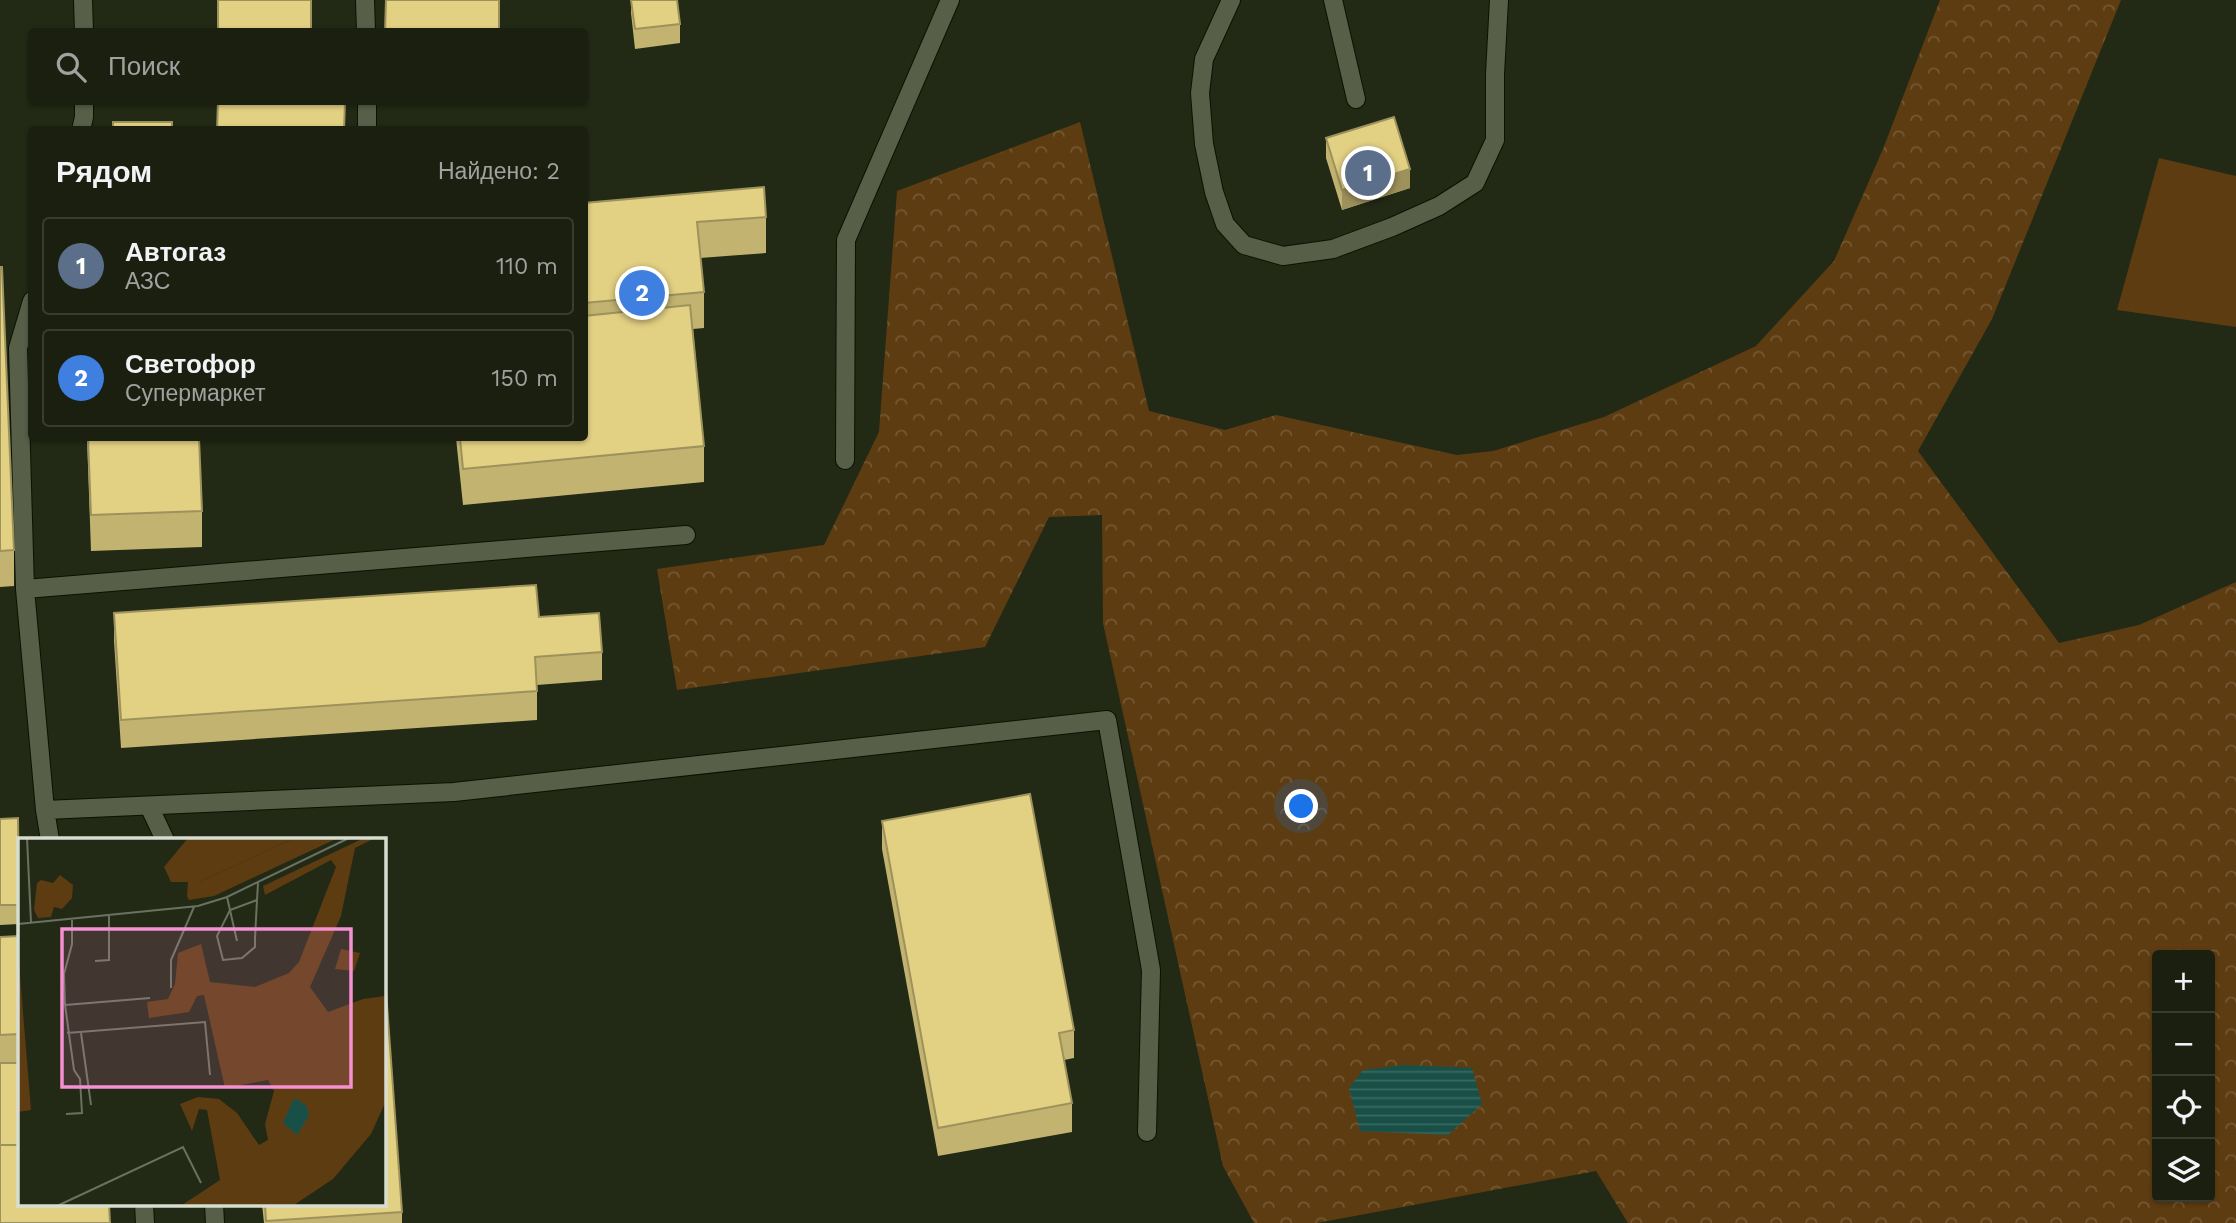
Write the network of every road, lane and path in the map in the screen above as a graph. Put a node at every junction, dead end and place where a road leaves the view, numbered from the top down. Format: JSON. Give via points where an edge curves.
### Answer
{"nodes":[{"id":1,"x":83,"y":0,"type":"edge"},
{"id":2,"x":365,"y":0,"type":"edge"},
{"id":3,"x":950,"y":0,"type":"edge"},
{"id":4,"x":1231,"y":0,"type":"edge"},
{"id":5,"x":1333,"y":0,"type":"edge"},
{"id":6,"x":1499,"y":0,"type":"edge"},
{"id":7,"x":83,"y":28,"type":"edge"},
{"id":8,"x":366,"y":28,"type":"edge"},
{"id":9,"x":1356,"y":99,"type":"dead end"},
{"id":10,"x":84,"y":105,"type":"edge"},
{"id":11,"x":367,"y":105,"type":"edge"},
{"id":12,"x":81,"y":126,"type":"edge"},
{"id":13,"x":367,"y":126,"type":"edge"},
{"id":14,"x":28,"y":314,"type":"edge"},
{"id":15,"x":845,"y":460,"type":"dead end"},
{"id":16,"x":686,"y":535,"type":"dead end"},
{"id":17,"x":25,"y":589,"type":"junction"},
{"id":18,"x":149,"y":806,"type":"junction"},
{"id":19,"x":45,"y":810,"type":"junction"},
{"id":20,"x":50,"y":838,"type":"edge"},
{"id":21,"x":163,"y":838,"type":"edge"},
{"id":22,"x":1147,"y":1132,"type":"dead end"}],
"edges":[{"from":1,"to":7,"type":"street"},
{"from":2,"to":8,"type":"street"},
{"from":3,"to":15,"type":"street","via":[[846,240]]},
{"from":4,"to":6,"type":"street","via":[[1204,59],[1200,93],[1203,144],[1225,224],[1244,245],[1283,256],[1333,249],[1392,227],[1475,183],[1495,140]]},
{"from":5,"to":9,"type":"street"},
{"from":10,"to":12,"type":"street"},
{"from":11,"to":13,"type":"street"},
{"from":14,"to":17,"type":"street","via":[[18,348]]},
{"from":16,"to":17,"type":"street"},
{"from":17,"to":19,"type":"street"},
{"from":18,"to":19,"type":"street"},
{"from":18,"to":21,"type":"street"},
{"from":18,"to":22,"type":"street","via":[[454,792],[1107,720],[1151,970]]},
{"from":19,"to":20,"type":"street"}]}
